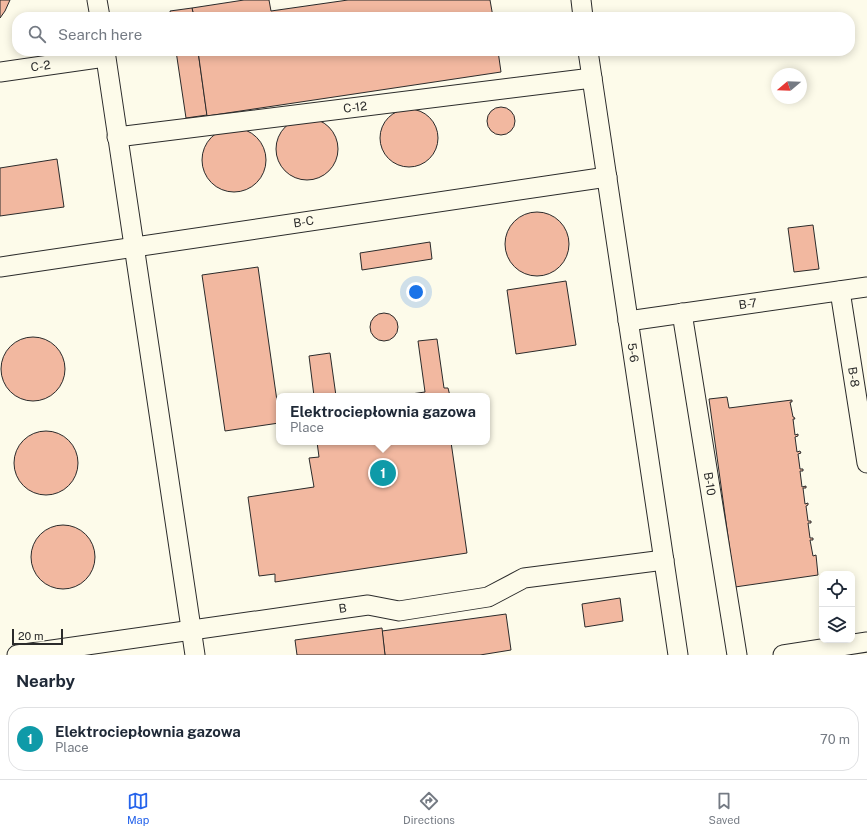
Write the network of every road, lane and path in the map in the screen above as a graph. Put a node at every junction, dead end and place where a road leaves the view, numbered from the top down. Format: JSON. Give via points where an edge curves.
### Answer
{"nodes":[{"id":1,"x":97,"y":0,"type":"edge"},
{"id":2,"x":581,"y":0,"type":"edge"},
{"id":3,"x":99,"y":12,"type":"edge"},
{"id":4,"x":582,"y":12,"type":"edge"},
{"id":5,"x":93,"y":56,"type":"edge"},
{"id":6,"x":105,"y":56,"type":"edge"},
{"id":7,"x":589,"y":56,"type":"edge"},
{"id":8,"x":0,"y":72,"type":"edge"},
{"id":9,"x":592,"y":78,"type":"junction"},
{"id":10,"x":118,"y":137,"type":"junction"},
{"id":11,"x":607,"y":177,"type":"junction"},
{"id":12,"x":134,"y":247,"type":"junction"},
{"id":13,"x":0,"y":267,"type":"edge"},
{"id":14,"x":867,"y":287,"type":"edge"},
{"id":15,"x":840,"y":291,"type":"junction"},
{"id":16,"x":682,"y":314,"type":"junction"},
{"id":17,"x":628,"y":321,"type":"junction"},
{"id":18,"x":867,"y":463,"type":"edge"},
{"id":19,"x":664,"y":560,"type":"junction"},
{"id":20,"x":191,"y":630,"type":"junction"},
{"id":21,"x":867,"y":642,"type":"edge"},
{"id":22,"x":17,"y":655,"type":"edge"},
{"id":23,"x":195,"y":655,"type":"edge"},
{"id":24,"x":678,"y":655,"type":"edge"},
{"id":25,"x":738,"y":655,"type":"edge"},
{"id":26,"x":783,"y":655,"type":"edge"}],
"edges":[{"from":1,"to":3,"type":"lane"},
{"from":2,"to":4,"type":"lane"},
{"from":5,"to":8,"type":"lane","name":"C-2"},
{"from":6,"to":10,"type":"lane"},
{"from":7,"to":9,"type":"lane","name":"5-6"},
{"from":9,"to":10,"type":"lane","name":"C-12"},
{"from":9,"to":11,"type":"lane","name":"5-6"},
{"from":10,"to":12,"type":"lane"},
{"from":11,"to":12,"type":"lane","name":"B-C"},
{"from":11,"to":17,"type":"lane","name":"5-6"},
{"from":12,"to":13,"type":"lane","name":"B-C"},
{"from":12,"to":20,"type":"lane"},
{"from":14,"to":15,"type":"lane","name":"B-7"},
{"from":15,"to":16,"type":"lane","name":"B-7"},
{"from":15,"to":18,"type":"lane","name":"B-8"},
{"from":16,"to":17,"type":"lane","name":"B-7"},
{"from":16,"to":25,"type":"lane","name":"B-10"},
{"from":17,"to":19,"type":"lane","name":"5-6"},
{"from":19,"to":20,"type":"lane","name":"B","via":[[524,578],[488,597],[399,611],[368,605]]},
{"from":19,"to":24,"type":"lane","name":"5-6"},
{"from":20,"to":22,"type":"lane","name":"B"},
{"from":20,"to":23,"type":"lane"},
{"from":21,"to":26,"type":"lane"}]}
